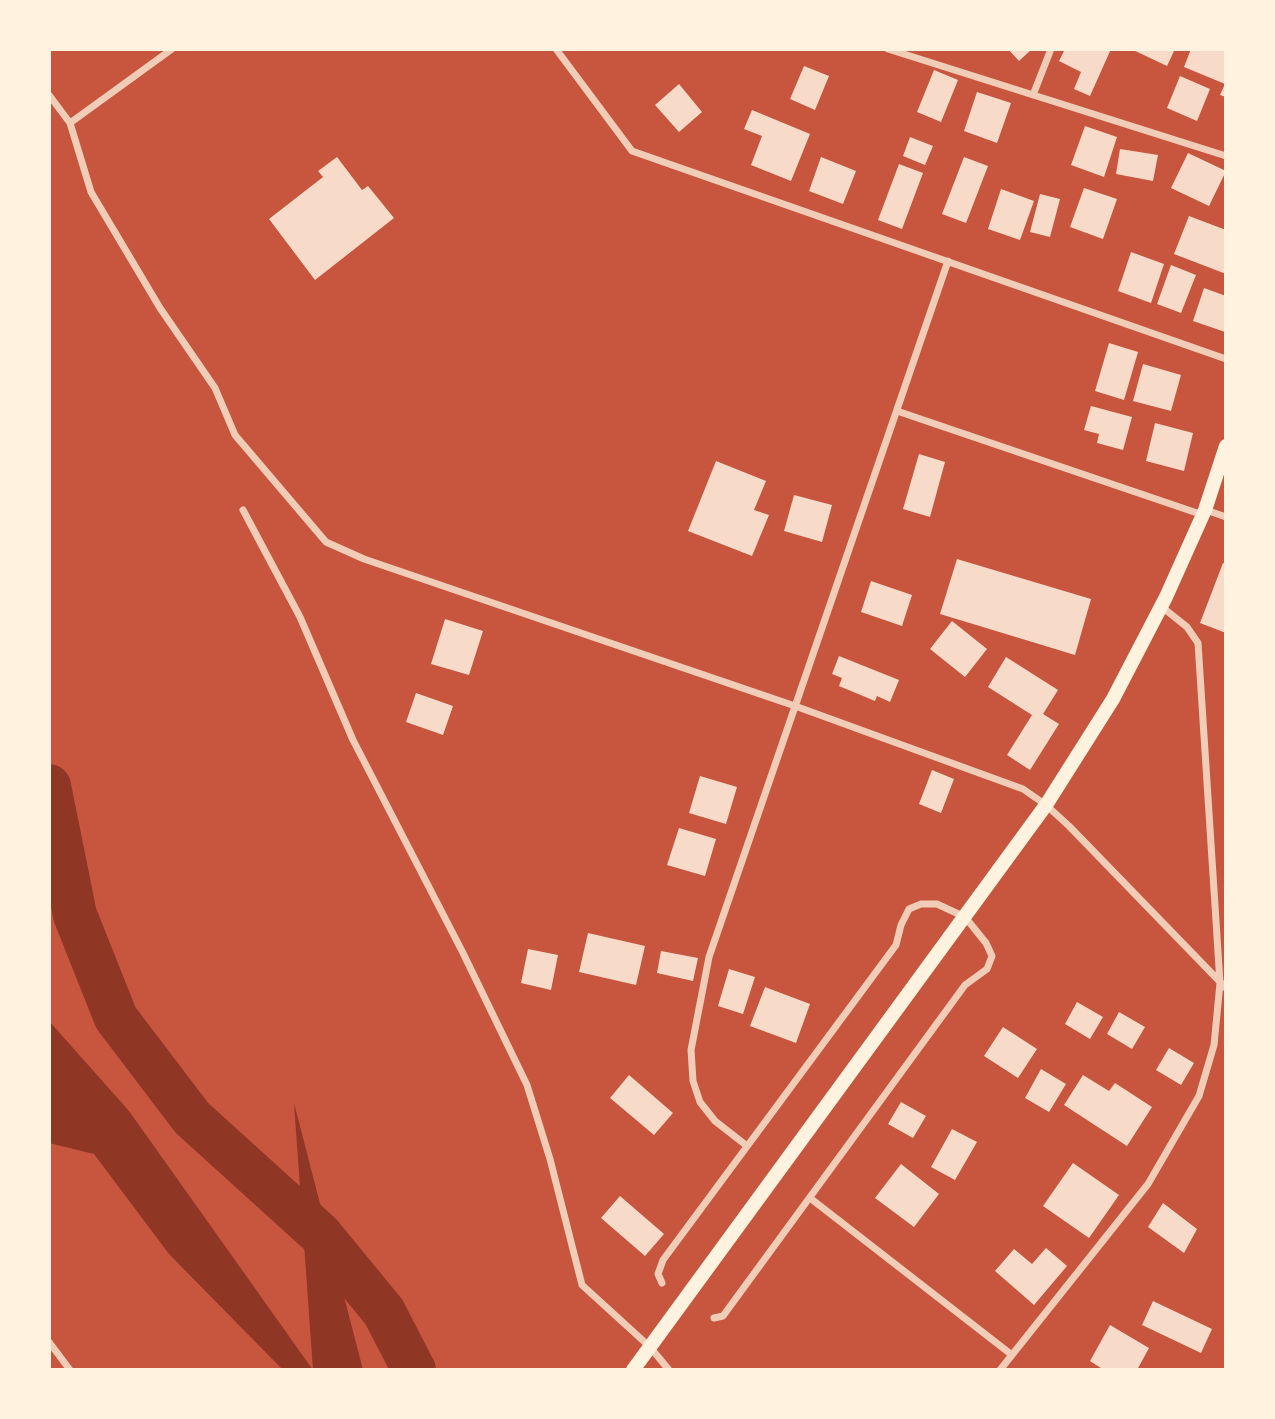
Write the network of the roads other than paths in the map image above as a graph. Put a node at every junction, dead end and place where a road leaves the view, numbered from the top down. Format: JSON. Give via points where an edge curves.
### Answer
{"nodes":[{"id":1,"x":172,"y":49,"type":"edge"},
{"id":2,"x":556,"y":49,"type":"edge"},
{"id":3,"x":888,"y":49,"type":"edge"},
{"id":4,"x":1051,"y":49,"type":"edge"},
{"id":5,"x":49,"y":95,"type":"edge"},
{"id":6,"x":1033,"y":95,"type":"junction"},
{"id":7,"x":70,"y":123,"type":"junction"},
{"id":8,"x":1226,"y":156,"type":"edge"},
{"id":9,"x":948,"y":261,"type":"junction"},
{"id":10,"x":1226,"y":359,"type":"edge"},
{"id":11,"x":897,"y":411,"type":"junction"},
{"id":12,"x":1226,"y":446,"type":"edge"},
{"id":13,"x":243,"y":510,"type":"dead end"},
{"id":14,"x":1204,"y":513,"type":"junction"},
{"id":15,"x":1226,"y":517,"type":"edge"},
{"id":16,"x":1161,"y":606,"type":"junction"},
{"id":17,"x":795,"y":706,"type":"junction"},
{"id":18,"x":1046,"y":805,"type":"junction"},
{"id":19,"x":965,"y":917,"type":"junction"},
{"id":20,"x":1223,"y":985,"type":"edge"},
{"id":21,"x":747,"y":1146,"type":"junction"},
{"id":22,"x":810,"y":1198,"type":"junction"},
{"id":23,"x":662,"y":1283,"type":"dead end"},
{"id":24,"x":714,"y":1318,"type":"dead end"},
{"id":25,"x":49,"y":1342,"type":"edge"},
{"id":26,"x":650,"y":1347,"type":"junction"},
{"id":27,"x":1012,"y":1355,"type":"junction"},
{"id":28,"x":636,"y":1367,"type":"edge"},
{"id":29,"x":70,"y":1370,"type":"edge"},
{"id":30,"x":669,"y":1370,"type":"edge"},
{"id":31,"x":999,"y":1370,"type":"edge"}],
"edges":[{"from":1,"to":7,"type":"street"},
{"from":2,"to":9,"type":"street","via":[[632,152]]},
{"from":3,"to":6,"type":"street"},
{"from":4,"to":6,"type":"street"},
{"from":5,"to":7,"type":"street"},
{"from":6,"to":8,"type":"street"},
{"from":7,"to":17,"type":"street","via":[[90,192],[215,388],[235,435],[326,542],[364,559]]},
{"from":9,"to":10,"type":"street"},
{"from":9,"to":11,"type":"street"},
{"from":11,"to":14,"type":"street"},
{"from":11,"to":17,"type":"street"},
{"from":12,"to":14,"type":"main road"},
{"from":13,"to":26,"type":"street","via":[[300,617],[353,740],[527,1085],[582,1285]]},
{"from":14,"to":15,"type":"street"},
{"from":14,"to":16,"type":"main road"},
{"from":16,"to":18,"type":"main road","via":[[1113,699]]},
{"from":16,"to":20,"type":"street","via":[[1199,643]]},
{"from":17,"to":18,"type":"street","via":[[1023,789]]},
{"from":17,"to":21,"type":"street","via":[[709,957],[691,1050],[700,1102],[715,1121]]},
{"from":18,"to":19,"type":"main road"},
{"from":18,"to":20,"type":"street"},
{"from":19,"to":21,"type":"street","via":[[937,904],[909,909],[896,945]]},
{"from":19,"to":22,"type":"street","via":[[992,957],[986,969],[965,985]]},
{"from":19,"to":26,"type":"main road"},
{"from":20,"to":27,"type":"street","via":[[1214,1045],[1199,1096],[1148,1184]]},
{"from":21,"to":23,"type":"street","via":[[663,1260],[658,1275]]},
{"from":22,"to":24,"type":"street","via":[[723,1316]]},
{"from":22,"to":27,"type":"street"},
{"from":25,"to":29,"type":"street"},
{"from":26,"to":28,"type":"main road"},
{"from":26,"to":30,"type":"street"},
{"from":27,"to":31,"type":"street"}]}
